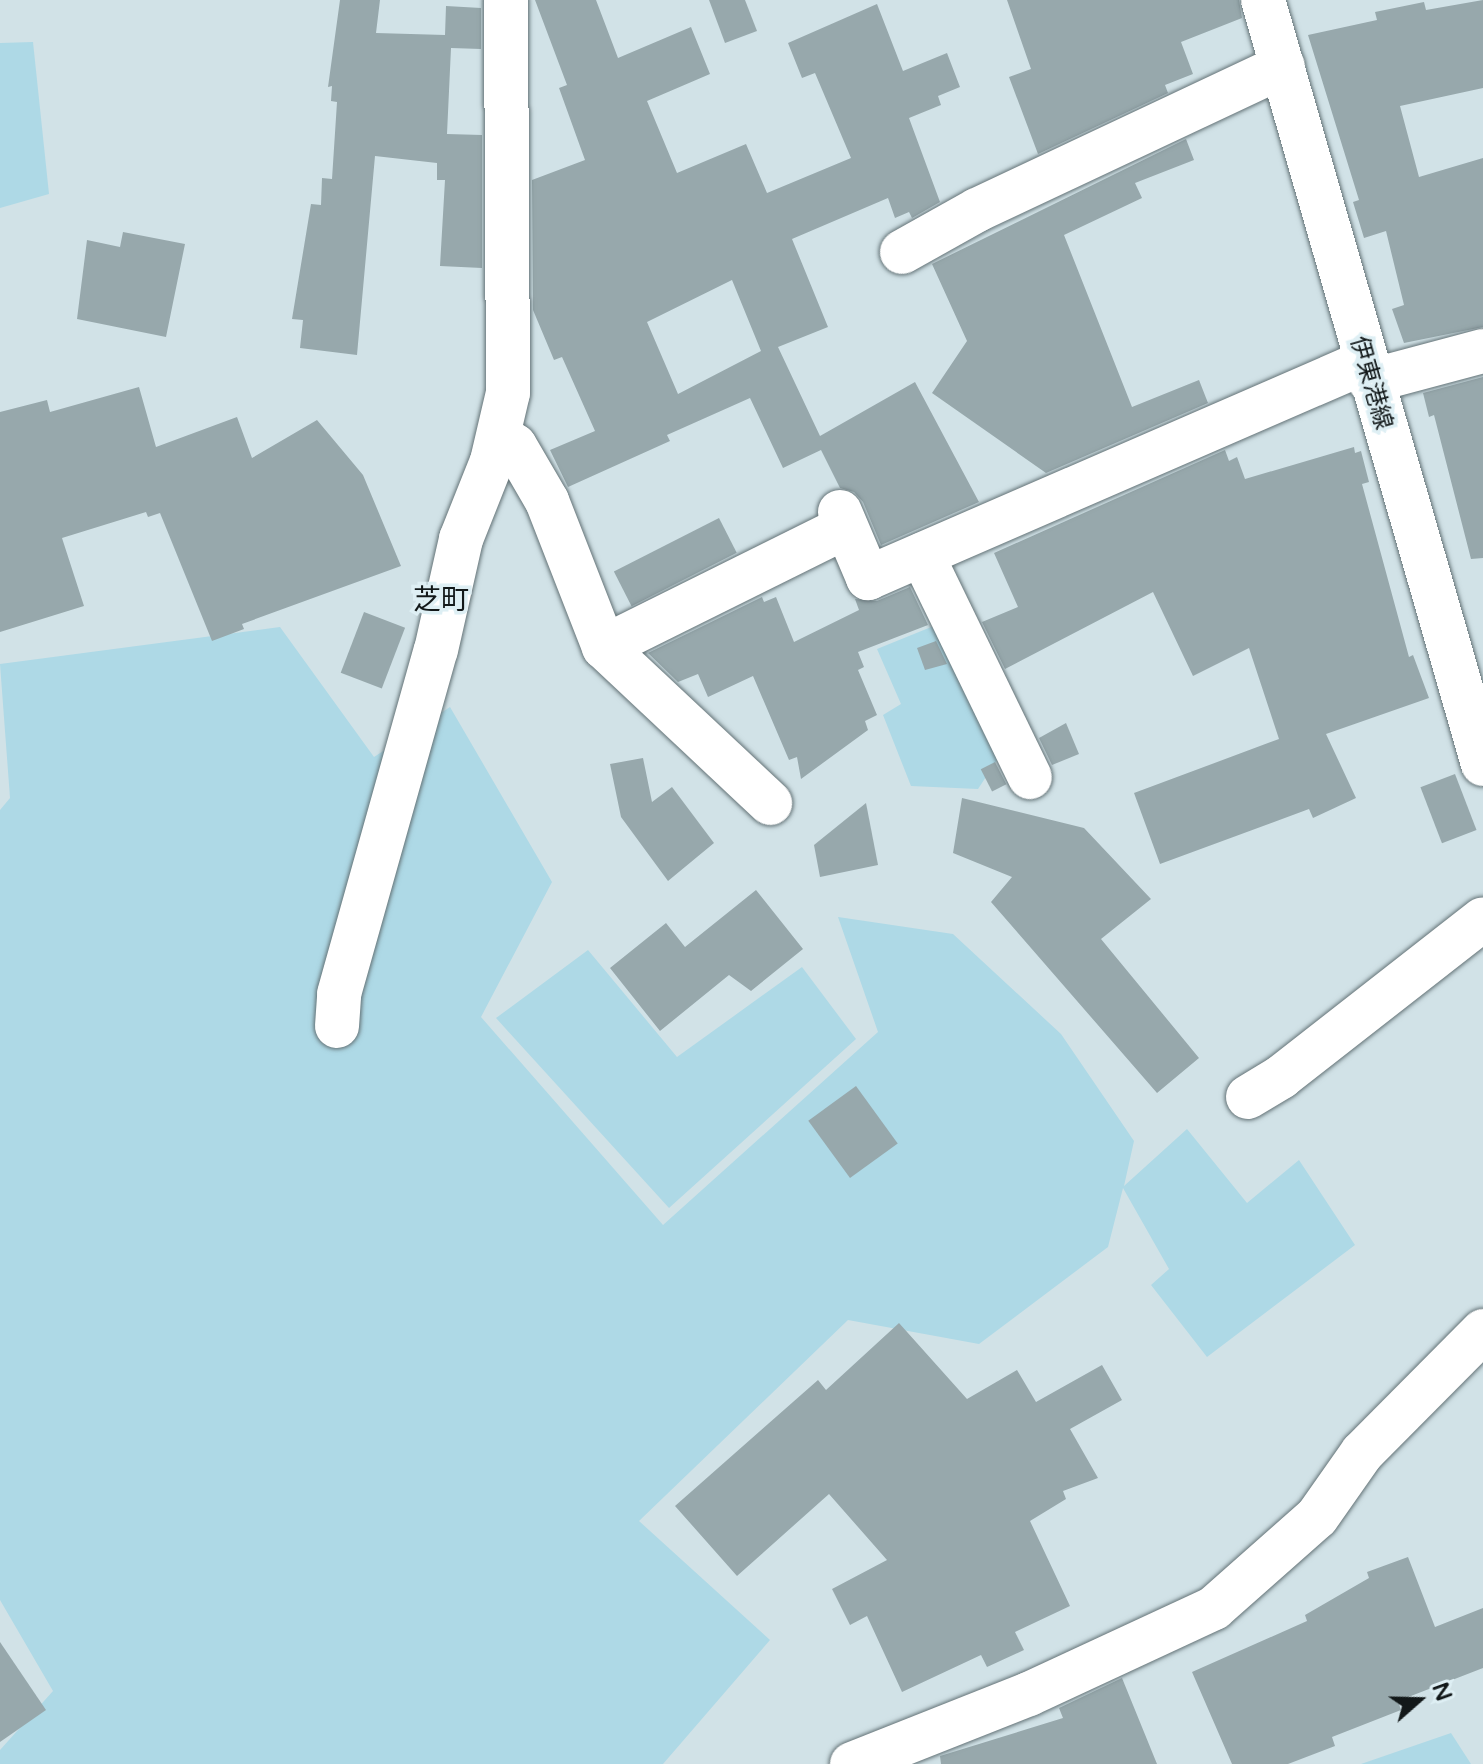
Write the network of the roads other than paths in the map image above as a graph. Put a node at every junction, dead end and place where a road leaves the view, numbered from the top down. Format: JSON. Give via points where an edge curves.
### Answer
{"nodes":[{"id":1,"x":506,"y":0,"type":"edge"},
{"id":2,"x":1263,"y":0,"type":"edge"},
{"id":3,"x":1283,"y":66,"type":"junction"},
{"id":4,"x":902,"y":252,"type":"dead end"},
{"id":5,"x":1483,"y":351,"type":"edge"},
{"id":6,"x":1368,"y":372,"type":"junction"},
{"id":7,"x":500,"y":436,"type":"junction"},
{"id":8,"x":922,"y":555,"type":"junction"},
{"id":9,"x":604,"y":647,"type":"junction"},
{"id":10,"x":1483,"y":764,"type":"edge"},
{"id":11,"x":1030,"y":777,"type":"dead end"},
{"id":12,"x":770,"y":803,"type":"dead end"},
{"id":13,"x":1483,"y":919,"type":"edge"},
{"id":14,"x":337,"y":1026,"type":"dead end"},
{"id":15,"x":1248,"y":1097,"type":"dead end"},
{"id":16,"x":1483,"y":1331,"type":"edge"},
{"id":17,"x":852,"y":1764,"type":"edge"}],
"edges":[{"from":1,"to":7,"type":"street","via":[[508,393]]},
{"from":2,"to":3,"type":"street","name":"伊東港線"},
{"from":3,"to":4,"type":"street","via":[[977,210]]},
{"from":3,"to":6,"type":"street","name":"伊東港線"},
{"from":5,"to":6,"type":"street"},
{"from":6,"to":8,"type":"street"},
{"from":6,"to":10,"type":"street","name":"伊東港線"},
{"from":7,"to":9,"type":"street","via":[[515,446],[547,501]]},
{"from":7,"to":14,"type":"street","via":[[461,539],[436,650],[339,994]]},
{"from":8,"to":9,"type":"street","via":[[868,578],[842,520]]},
{"from":8,"to":11,"type":"street"},
{"from":9,"to":12,"type":"street"},
{"from":13,"to":15,"type":"street"},
{"from":16,"to":17,"type":"street","via":[[1362,1453],[1317,1517],[1214,1608],[1029,1694]]}]}
